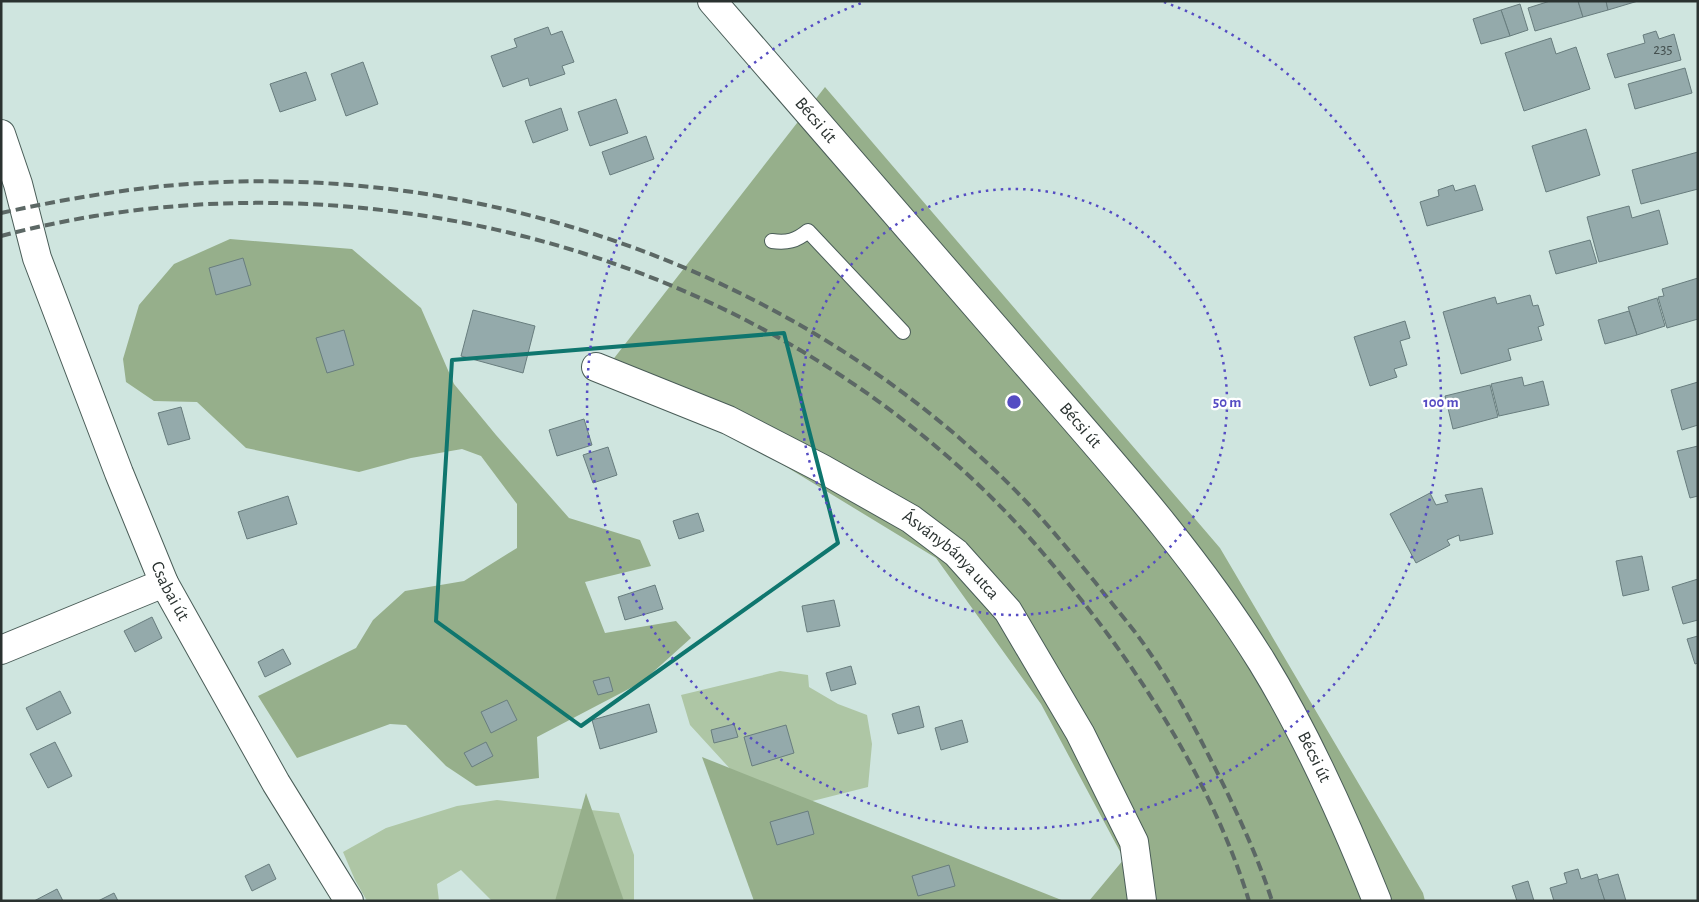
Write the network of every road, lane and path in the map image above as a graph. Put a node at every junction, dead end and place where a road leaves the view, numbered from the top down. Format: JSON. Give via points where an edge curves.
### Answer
{"nodes":[{"id":1,"x":712,"y":1,"type":"edge"},
{"id":2,"x":1,"y":134,"type":"edge"},
{"id":3,"x":772,"y":241,"type":"dead end"},
{"id":4,"x":904,"y":332,"type":"dead end"},
{"id":5,"x":596,"y":367,"type":"dead end"},
{"id":6,"x":164,"y":583,"type":"junction"},
{"id":7,"x":1,"y":650,"type":"edge"},
{"id":8,"x":349,"y":901,"type":"edge"},
{"id":9,"x":1142,"y":901,"type":"edge"},
{"id":10,"x":1377,"y":901,"type":"edge"}],
"edges":[{"from":1,"to":10,"type":"street","name":"Bécsi út","via":[[1131,484],[1200,570],[1262,662],[1306,740],[1344,819]]},
{"from":2,"to":6,"type":"street","name":"Csabai út","via":[[37,258]]},
{"from":3,"to":4,"type":"lane","via":[[786,243],[800,238],[808,230]]},
{"from":5,"to":9,"type":"street","name":"Ásványbánya utca","via":[[728,420],[787,450],[911,519],[956,553],[1008,611],[1080,733],[1134,842]]},
{"from":6,"to":7,"type":"street"},
{"from":6,"to":8,"type":"street","name":"Csabai út","via":[[276,783]]}]}
